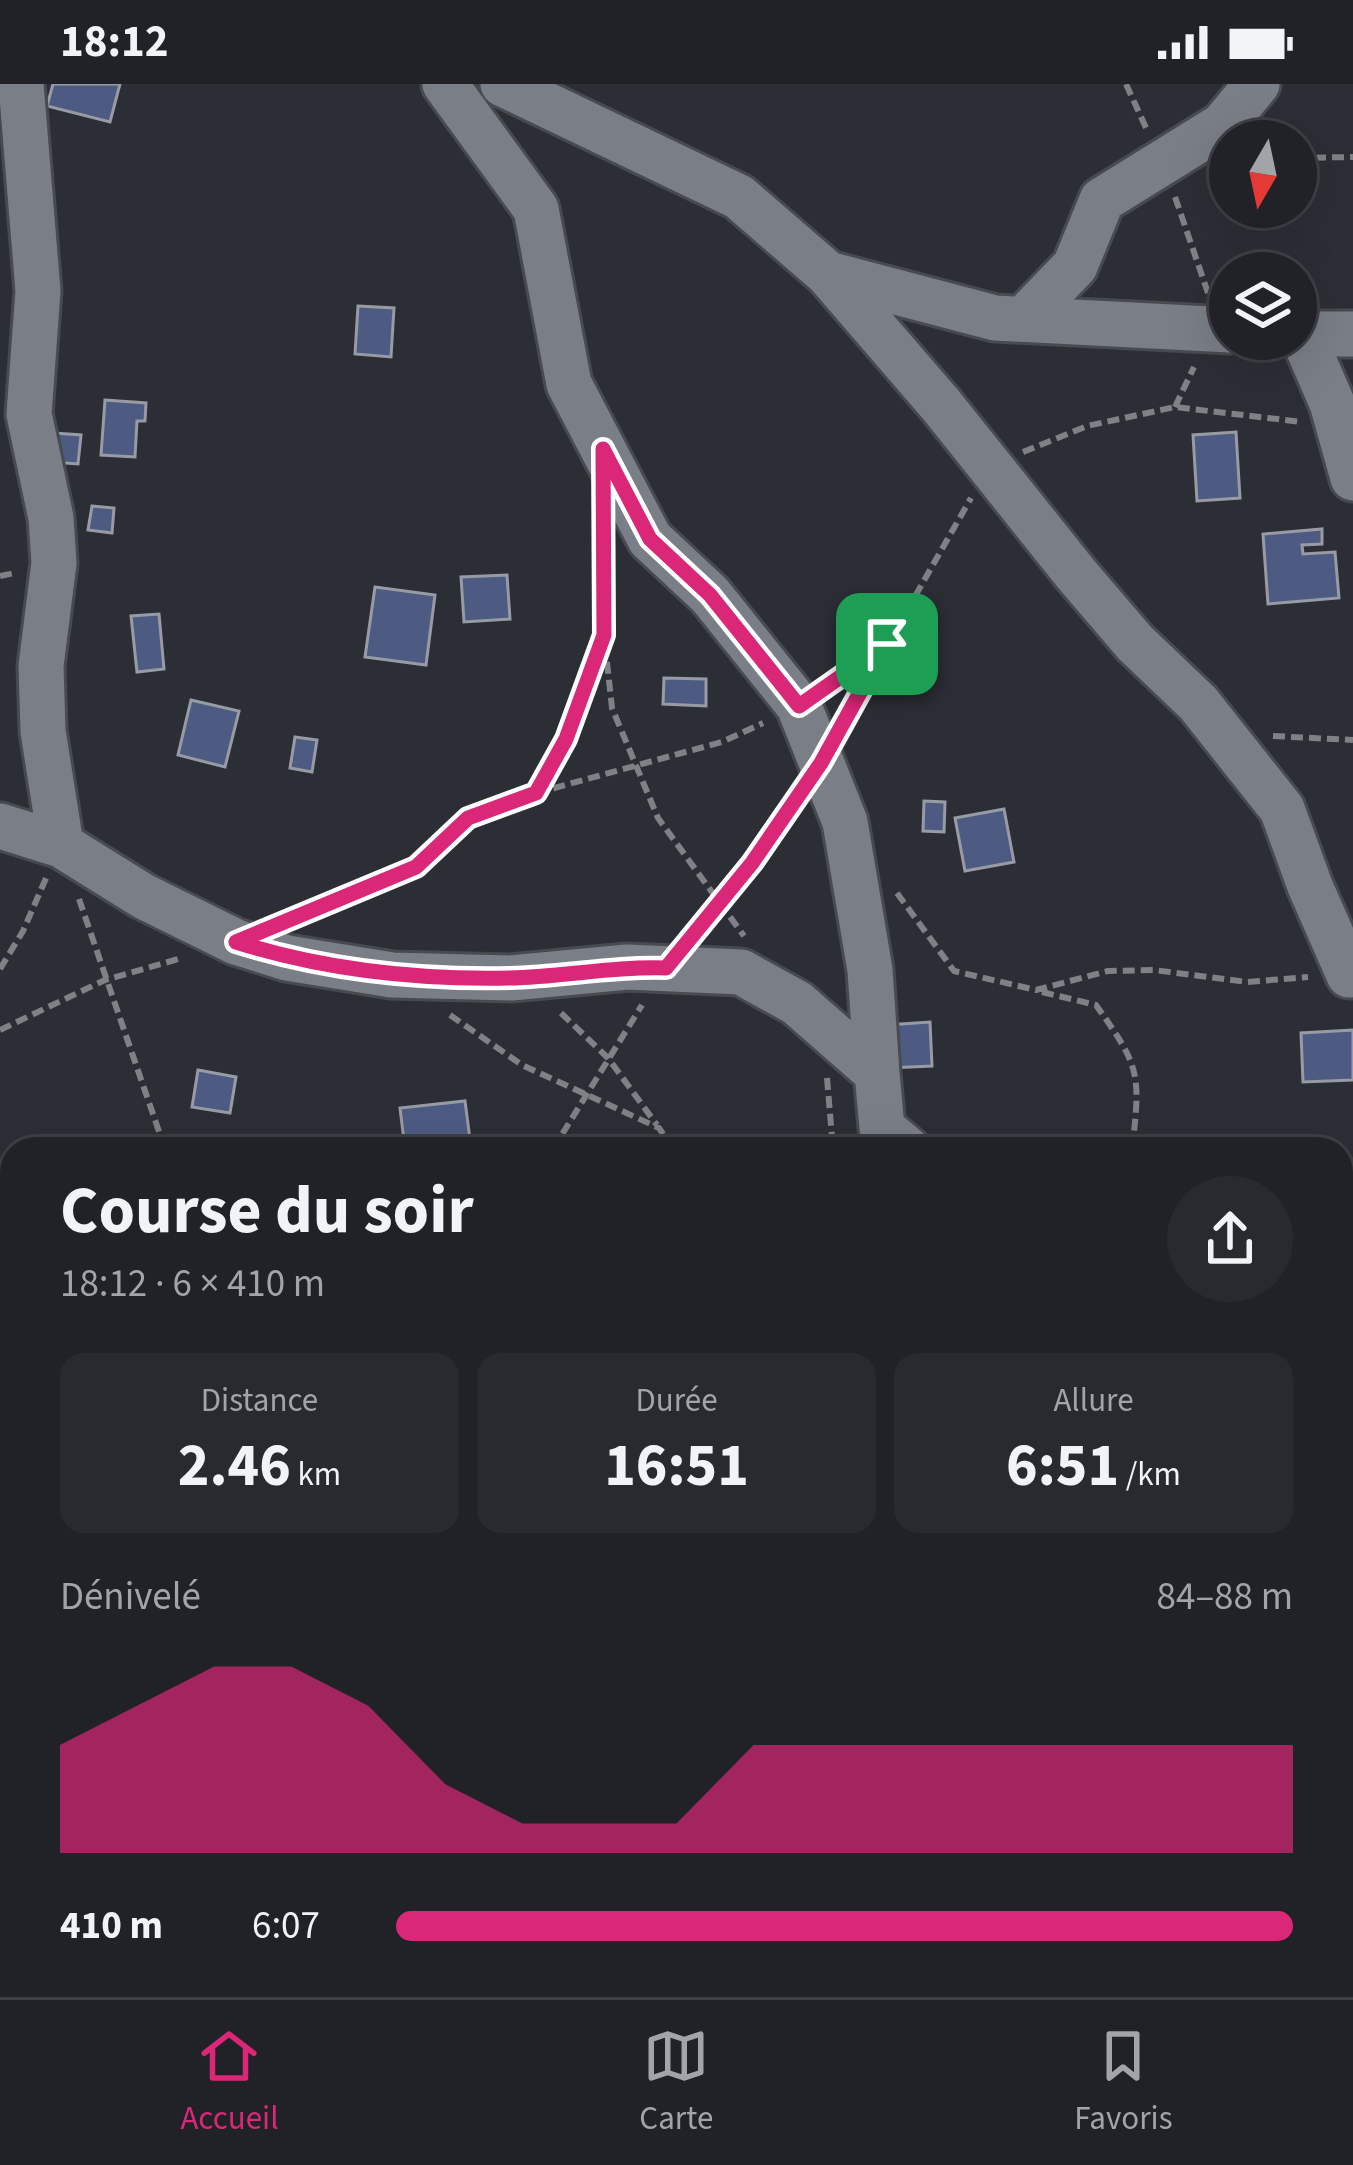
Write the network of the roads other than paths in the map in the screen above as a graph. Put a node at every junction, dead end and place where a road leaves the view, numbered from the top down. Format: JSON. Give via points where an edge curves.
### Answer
{"nodes":[{"id":1,"x":21,"y":84,"type":"edge"},
{"id":2,"x":445,"y":84,"type":"edge"},
{"id":3,"x":503,"y":84,"type":"edge"},
{"id":4,"x":1257,"y":84,"type":"edge"},
{"id":5,"x":828,"y":274,"type":"junction"},
{"id":6,"x":1024,"y":319,"type":"junction"},
{"id":7,"x":1209,"y":329,"type":"edge"},
{"id":8,"x":1317,"y":334,"type":"edge"},
{"id":9,"x":1353,"y":334,"type":"edge"},
{"id":10,"x":1311,"y":360,"type":"edge"},
{"id":11,"x":1353,"y":478,"type":"edge"},
{"id":12,"x":0,"y":826,"type":"edge"},
{"id":13,"x":61,"y":844,"type":"junction"},
{"id":14,"x":1349,"y":975,"type":"road end"},
{"id":15,"x":877,"y":1073,"type":"junction"},
{"id":16,"x":893,"y":1137,"type":"edge"}],
"edges":[{"from":1,"to":13,"type":"street","via":[[38,291],[29,414],[54,563],[40,666],[43,731]]},
{"from":2,"to":15,"type":"street","via":[[536,209],[569,384],[650,539],[710,595],[799,706],[845,823],[870,970]]},
{"from":3,"to":5,"type":"street","via":[[739,197]]},
{"from":4,"to":6,"type":"street","via":[[1223,124],[1102,200],[1075,266]]},
{"from":5,"to":6,"type":"street"},
{"from":5,"to":14,"type":"street","via":[[1282,809]]},
{"from":6,"to":7,"type":"street"},
{"from":8,"to":9,"type":"street"},
{"from":10,"to":11,"type":"street"},
{"from":12,"to":13,"type":"street"},
{"from":13,"to":15,"type":"street","via":[[143,896],[287,958],[392,975],[741,972],[797,1004]]},
{"from":15,"to":16,"type":"street","via":[[882,1128]]}]}
